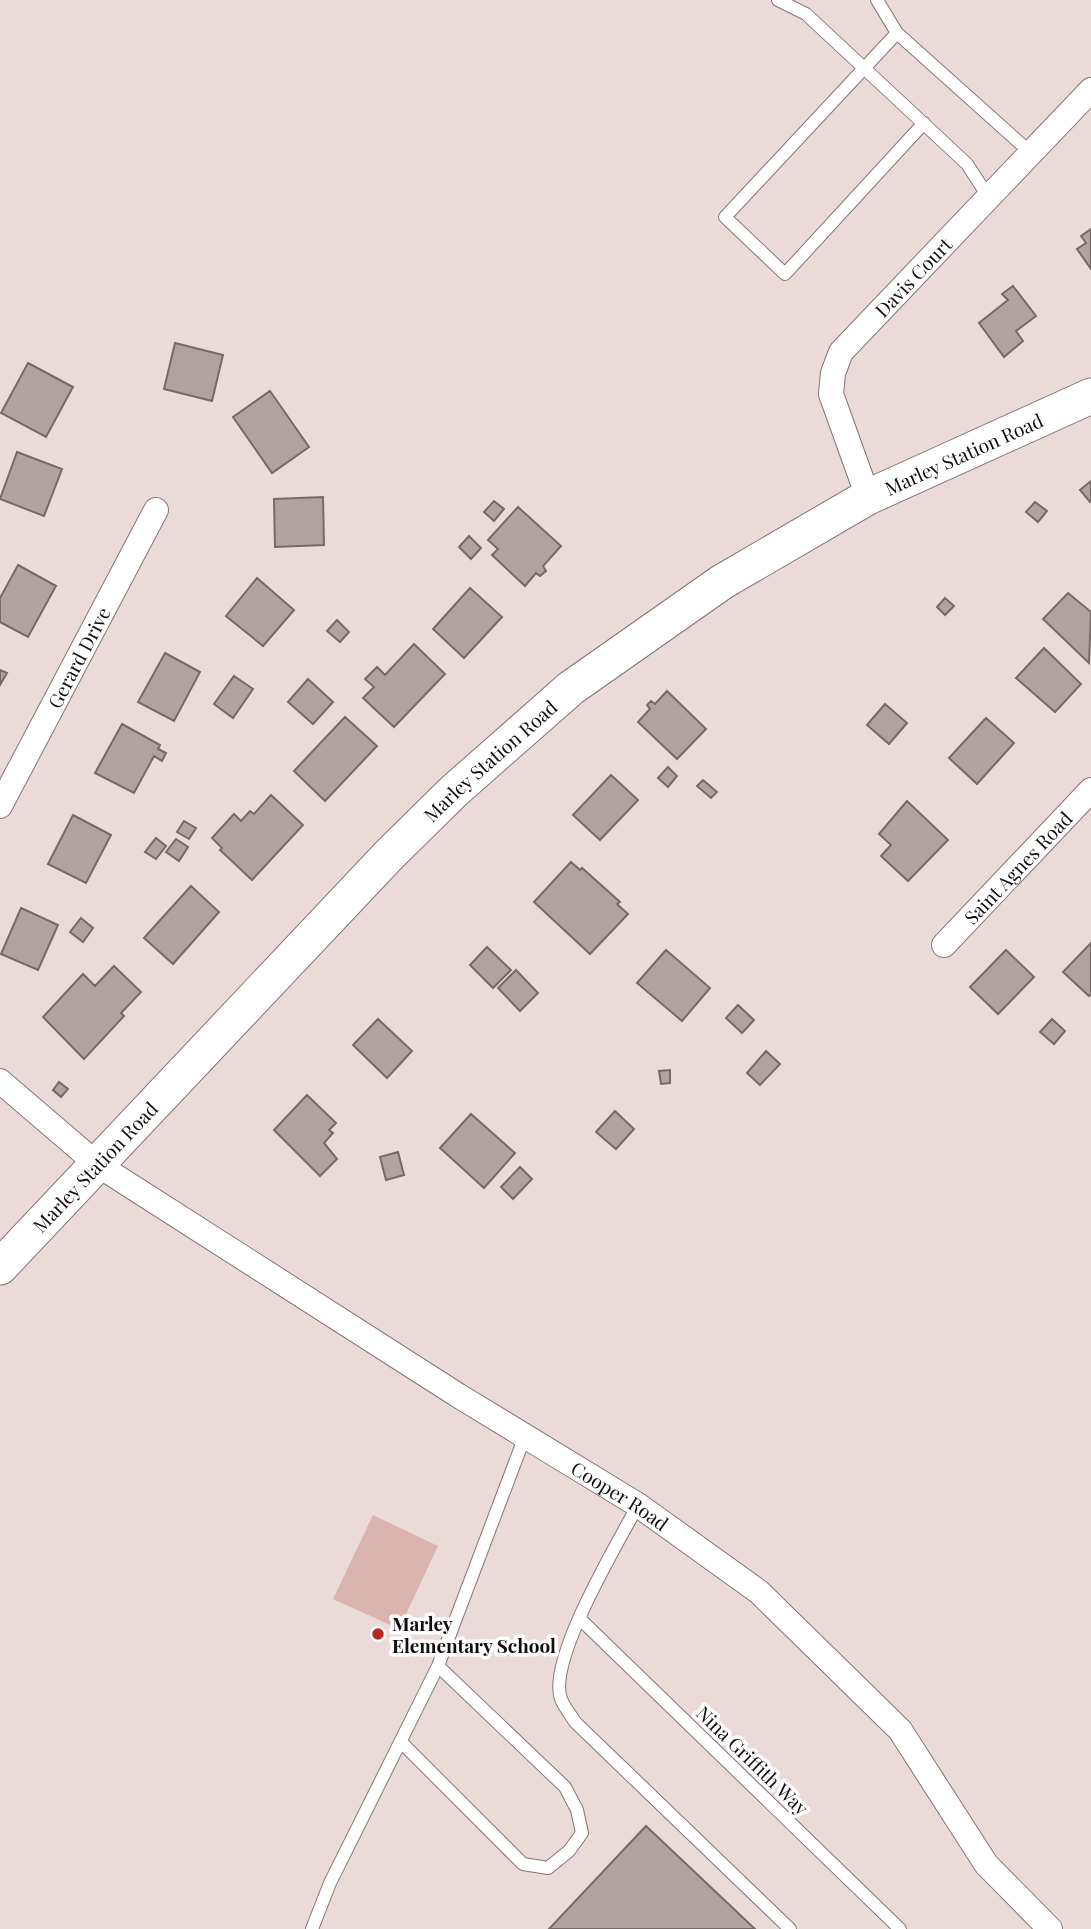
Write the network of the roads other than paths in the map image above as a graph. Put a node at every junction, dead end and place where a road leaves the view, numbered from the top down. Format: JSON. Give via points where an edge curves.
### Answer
{"nodes":[{"id":1,"x":778,"y":0,"type":"edge"},
{"id":2,"x":877,"y":0,"type":"edge"},
{"id":3,"x":897,"y":33,"type":"junction"},
{"id":4,"x":864,"y":68,"type":"junction"},
{"id":5,"x":1091,"y":90,"type":"edge"},
{"id":6,"x":924,"y":123,"type":"junction"},
{"id":7,"x":1031,"y":153,"type":"junction"},
{"id":8,"x":989,"y":198,"type":"junction"},
{"id":9,"x":1091,"y":396,"type":"edge"},
{"id":10,"x":868,"y":497,"type":"junction"},
{"id":11,"x":156,"y":510,"type":"dead end"},
{"id":12,"x":1091,"y":790,"type":"edge"},
{"id":13,"x":0,"y":806,"type":"edge"},
{"id":14,"x":944,"y":944,"type":"dead end"},
{"id":15,"x":0,"y":1081,"type":"edge"},
{"id":16,"x":98,"y":1165,"type":"junction"},
{"id":17,"x":0,"y":1267,"type":"edge"},
{"id":18,"x":525,"y":1436,"type":"junction"},
{"id":19,"x":638,"y":1505,"type":"junction"},
{"id":20,"x":579,"y":1618,"type":"junction"},
{"id":21,"x":438,"y":1666,"type":"junction"},
{"id":22,"x":401,"y":1742,"type":"junction"},
{"id":23,"x":312,"y":1929,"type":"edge"},
{"id":24,"x":790,"y":1929,"type":"edge"},
{"id":25,"x":900,"y":1929,"type":"edge"},
{"id":26,"x":1050,"y":1929,"type":"edge"}],
"edges":[{"from":1,"to":4,"type":"lane","via":[[806,14]]},
{"from":2,"to":3,"type":"lane"},
{"from":3,"to":4,"type":"lane"},
{"from":3,"to":7,"type":"lane"},
{"from":4,"to":6,"type":"lane"},
{"from":4,"to":6,"type":"lane","via":[[725,218],[785,274]]},
{"from":5,"to":7,"type":"street","name":"Davis Court"},
{"from":6,"to":8,"type":"lane","via":[[967,164]]},
{"from":7,"to":8,"type":"street","name":"Davis Court"},
{"from":8,"to":10,"type":"street","name":"Davis Court","via":[[841,352],[831,394]]},
{"from":9,"to":10,"type":"main road","name":"Marley Station Road"},
{"from":10,"to":16,"type":"main road","name":"Marley Station Road","via":[[722,582],[571,688],[389,855]]},
{"from":11,"to":13,"type":"street","name":"Gerard Drive"},
{"from":12,"to":14,"type":"street","name":"Saint Agnes Road"},
{"from":15,"to":16,"type":"street"},
{"from":16,"to":17,"type":"main road","name":"Marley Station Road"},
{"from":16,"to":18,"type":"street","name":"Cooper Road"},
{"from":18,"to":19,"type":"street","name":"Cooper Road"},
{"from":18,"to":21,"type":"lane"},
{"from":19,"to":20,"type":"lane"},
{"from":19,"to":26,"type":"street","name":"Cooper Road","via":[[759,1592],[900,1730],[986,1864]]},
{"from":20,"to":24,"type":"lane","via":[[561,1672],[561,1697],[575,1722]]},
{"from":20,"to":25,"type":"lane","name":"Nina Griffith Way"},
{"from":21,"to":22,"type":"lane"},
{"from":21,"to":22,"type":"lane","via":[[565,1787],[582,1833],[548,1868],[523,1864]]},
{"from":22,"to":23,"type":"lane","via":[[330,1883]]}]}
